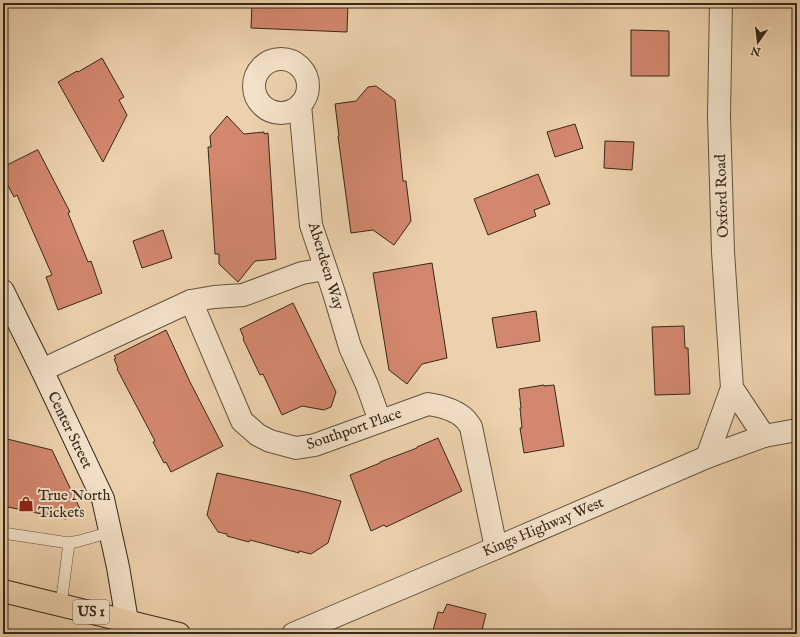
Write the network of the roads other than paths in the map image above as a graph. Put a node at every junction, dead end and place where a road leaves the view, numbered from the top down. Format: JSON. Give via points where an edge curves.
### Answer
{"nodes":[{"id":1,"x":721,"y":3,"type":"edge"},
{"id":2,"x":300,"y":105,"type":"dead end"},
{"id":3,"x":325,"y":269,"type":"junction"},
{"id":4,"x":3,"y":291,"type":"edge"},
{"id":5,"x":191,"y":301,"type":"junction"},
{"id":6,"x":42,"y":370,"type":"junction"},
{"id":7,"x":732,"y":388,"type":"junction"},
{"id":8,"x":380,"y":421,"type":"junction"},
{"id":9,"x":797,"y":430,"type":"edge"},
{"id":10,"x":764,"y":436,"type":"junction"},
{"id":11,"x":707,"y":457,"type":"junction"},
{"id":12,"x":111,"y":532,"type":"junction"},
{"id":13,"x":3,"y":533,"type":"edge"},
{"id":14,"x":69,"y":543,"type":"junction"},
{"id":15,"x":496,"y":548,"type":"junction"},
{"id":16,"x":3,"y":591,"type":"edge"},
{"id":17,"x":61,"y":605,"type":"junction"},
{"id":18,"x":124,"y":628,"type":"edge"},
{"id":19,"x":179,"y":634,"type":"edge"},
{"id":20,"x":293,"y":634,"type":"edge"}],
"edges":[{"from":1,"to":7,"type":"street","name":"Oxford Road","via":[[719,124],[723,252]]},
{"from":2,"to":3,"type":"street","name":"Aberdeen Way","via":[[311,225]]},
{"from":3,"to":5,"type":"street","via":[[302,273],[243,295],[214,296]]},
{"from":3,"to":8,"type":"street","name":"Aberdeen Way","via":[[350,347],[368,385]]},
{"from":4,"to":6,"type":"street","name":"Center Street"},
{"from":5,"to":6,"type":"street"},
{"from":5,"to":8,"type":"street","name":"Southport Place","via":[[242,421],[258,435],[296,448],[316,445]]},
{"from":6,"to":12,"type":"street","name":"Center Street","via":[[103,499]]},
{"from":7,"to":10,"type":"street","name":"Oxford Road"},
{"from":7,"to":11,"type":"street","name":"Oxford Road"},
{"from":8,"to":15,"type":"street","name":"Southport Place","via":[[428,404],[446,408],[466,419],[471,427]]},
{"from":9,"to":10,"type":"street","name":"Kings Highway West"},
{"from":10,"to":11,"type":"street","name":"Kings Highway West"},
{"from":11,"to":15,"type":"street","name":"Kings Highway West"},
{"from":12,"to":14,"type":"lane"},
{"from":12,"to":18,"type":"street","name":"Center Street","via":[[118,567]]},
{"from":13,"to":14,"type":"lane"},
{"from":14,"to":17,"type":"lane"},
{"from":15,"to":20,"type":"street","name":"Kings Highway West"},
{"from":16,"to":17,"type":"main road","number":"US 1"},
{"from":17,"to":18,"type":"main road","number":"US 1"},
{"from":18,"to":19,"type":"main road","number":"US 1"}]}
